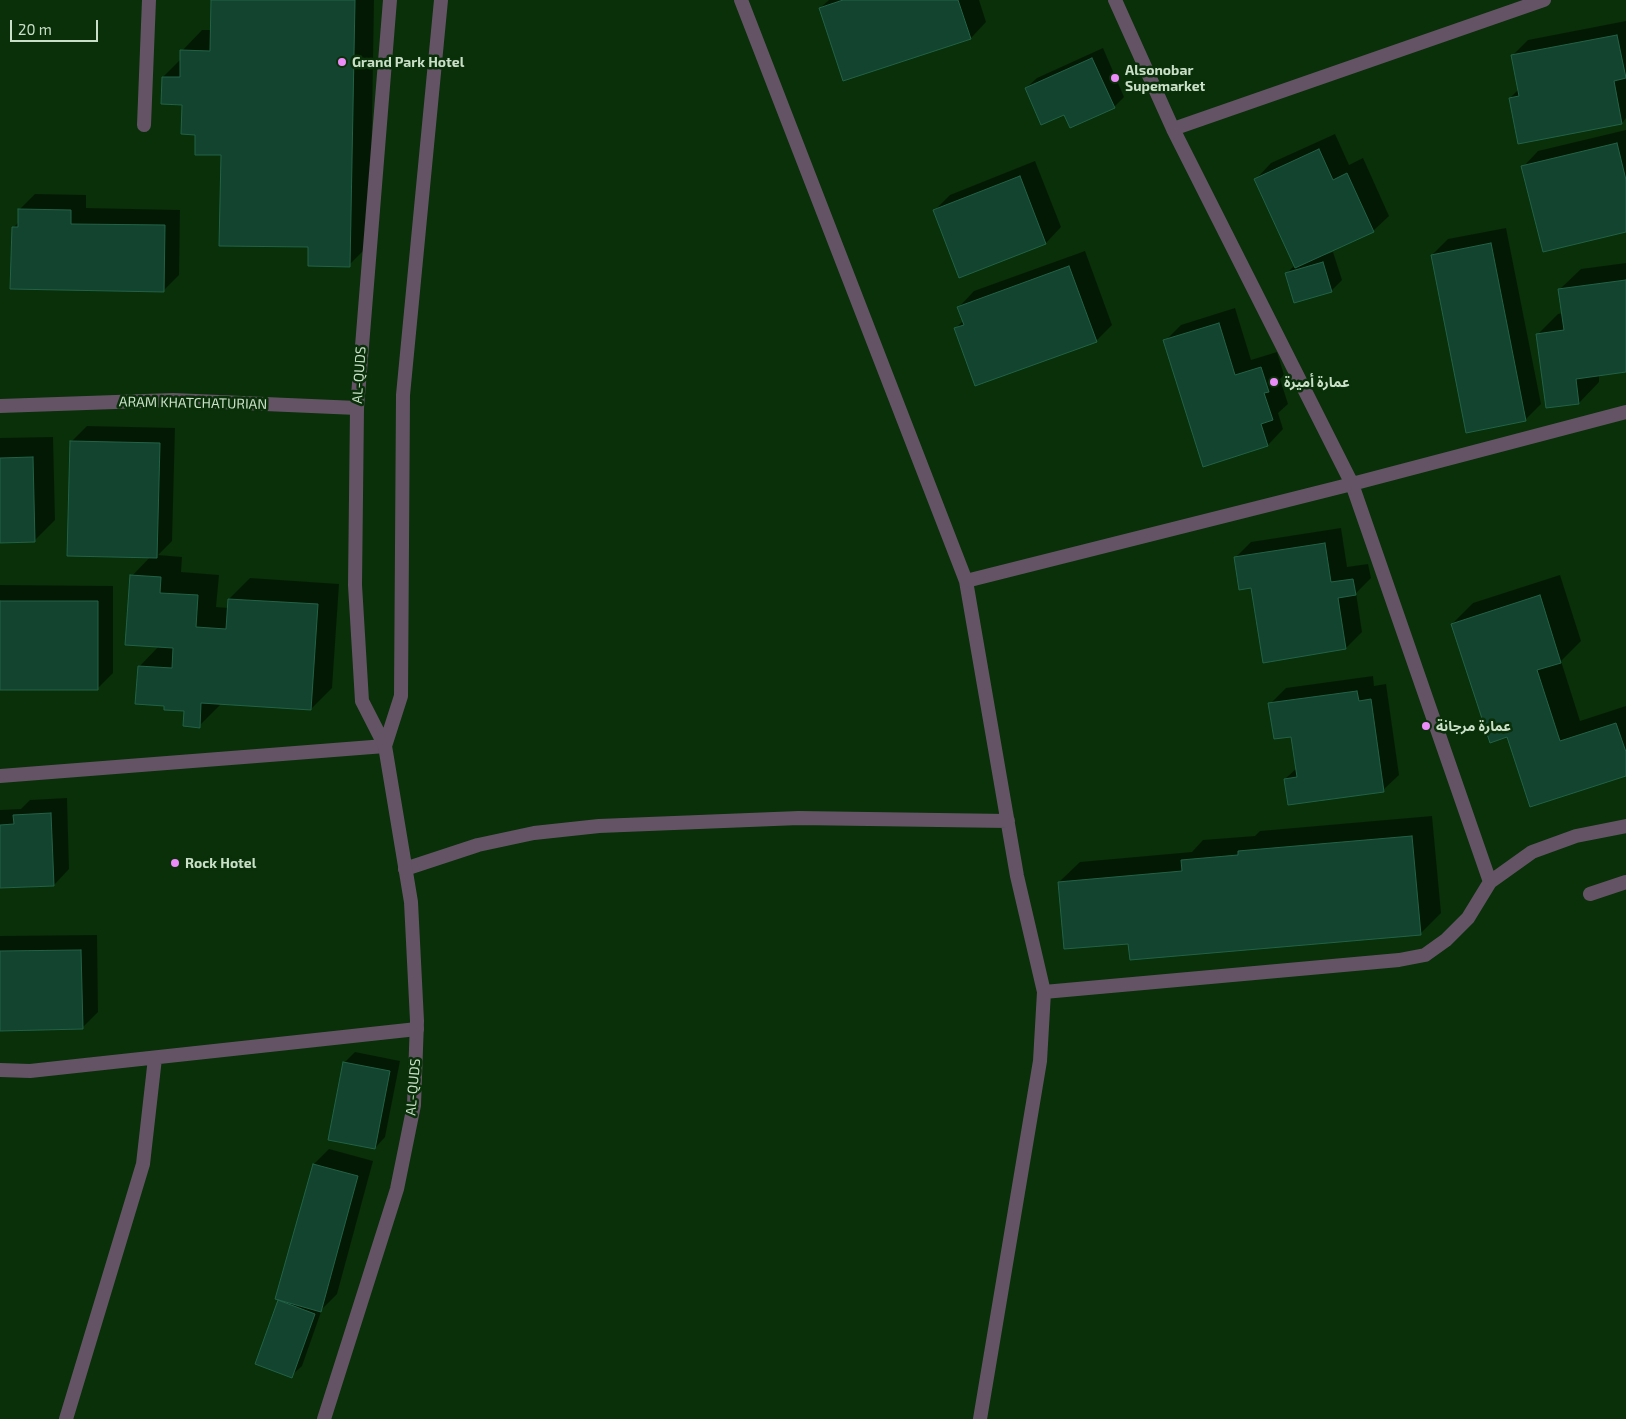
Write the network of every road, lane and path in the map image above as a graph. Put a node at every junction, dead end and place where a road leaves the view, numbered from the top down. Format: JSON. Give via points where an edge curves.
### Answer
{"nodes":[{"id":1,"x":149,"y":0,"type":"edge"},
{"id":2,"x":390,"y":0,"type":"edge"},
{"id":3,"x":441,"y":0,"type":"edge"},
{"id":4,"x":741,"y":0,"type":"edge"},
{"id":5,"x":1115,"y":0,"type":"edge"},
{"id":6,"x":1544,"y":0,"type":"edge"},
{"id":7,"x":144,"y":125,"type":"dead end"},
{"id":8,"x":1173,"y":129,"type":"junction"},
{"id":9,"x":0,"y":406,"type":"edge"},
{"id":10,"x":357,"y":408,"type":"junction"},
{"id":11,"x":1626,"y":412,"type":"edge"},
{"id":12,"x":1352,"y":484,"type":"junction"},
{"id":13,"x":966,"y":581,"type":"junction"},
{"id":14,"x":386,"y":746,"type":"junction"},
{"id":15,"x":0,"y":776,"type":"edge"},
{"id":16,"x":1008,"y":821,"type":"junction"},
{"id":17,"x":1626,"y":826,"type":"edge"},
{"id":18,"x":406,"y":869,"type":"junction"},
{"id":19,"x":1490,"y":882,"type":"junction"},
{"id":20,"x":1626,"y":882,"type":"edge"},
{"id":21,"x":1590,"y":894,"type":"dead end"},
{"id":22,"x":1044,"y":992,"type":"junction"},
{"id":23,"x":417,"y":1029,"type":"junction"},
{"id":24,"x":155,"y":1058,"type":"junction"},
{"id":25,"x":0,"y":1070,"type":"edge"},
{"id":26,"x":66,"y":1419,"type":"edge"},
{"id":27,"x":324,"y":1419,"type":"edge"},
{"id":28,"x":980,"y":1419,"type":"edge"}],
"edges":[{"from":1,"to":7,"type":"street"},
{"from":2,"to":10,"type":"street","name":"AL-QUDS"},
{"from":3,"to":14,"type":"street","name":"AL-QUDS","via":[[403,396],[401,696]]},
{"from":4,"to":13,"type":"street"},
{"from":5,"to":8,"type":"street"},
{"from":6,"to":8,"type":"street"},
{"from":8,"to":12,"type":"street"},
{"from":9,"to":10,"type":"street","name":"ARAM KHATCHATURIAN","via":[[173,400]]},
{"from":10,"to":14,"type":"street","name":"AL-QUDS","via":[[355,585],[362,701]]},
{"from":11,"to":12,"type":"street"},
{"from":12,"to":13,"type":"street"},
{"from":12,"to":19,"type":"street"},
{"from":13,"to":16,"type":"street"},
{"from":14,"to":15,"type":"street"},
{"from":14,"to":18,"type":"street","name":"AL-QUDS"},
{"from":16,"to":18,"type":"street","via":[[799,818],[599,826],[534,833],[478,845]]},
{"from":16,"to":22,"type":"street","via":[[1017,876]]},
{"from":17,"to":19,"type":"street","via":[[1576,836],[1532,852]]},
{"from":18,"to":23,"type":"street","name":"AL-QUDS","via":[[411,902]]},
{"from":19,"to":22,"type":"street","via":[[1468,918],[1425,955]]},
{"from":20,"to":21,"type":"street"},
{"from":22,"to":28,"type":"street","via":[[1040,1061]]},
{"from":23,"to":24,"type":"street"},
{"from":23,"to":27,"type":"street","name":"AL-QUDS","via":[[414,1104],[397,1188]]},
{"from":24,"to":25,"type":"street","via":[[30,1071]]},
{"from":24,"to":26,"type":"street","via":[[143,1164]]}]}
